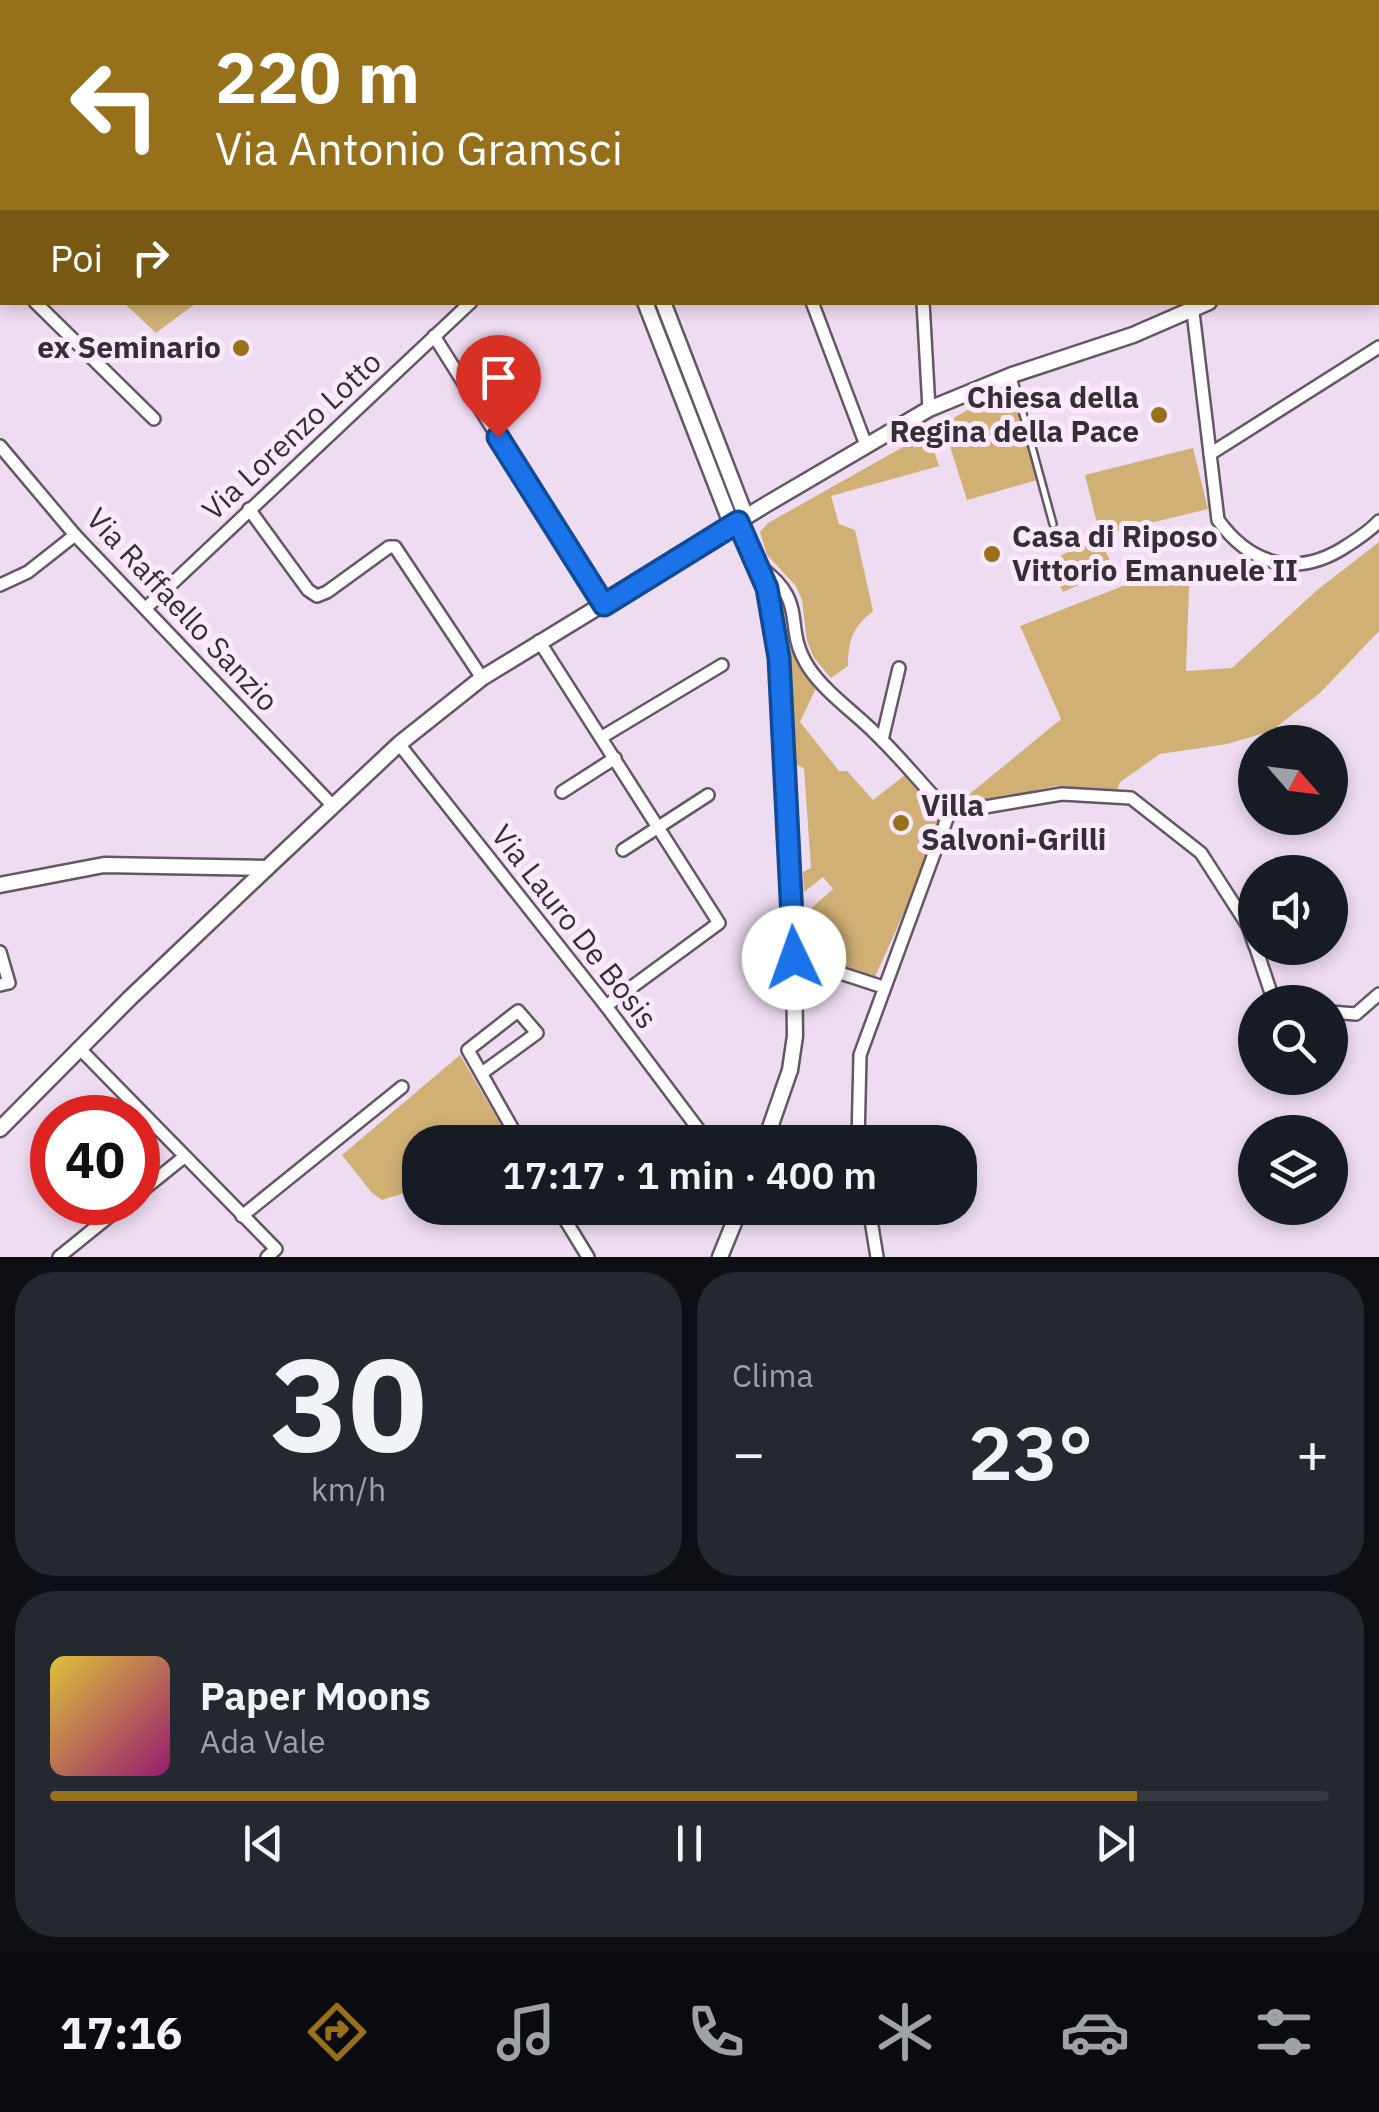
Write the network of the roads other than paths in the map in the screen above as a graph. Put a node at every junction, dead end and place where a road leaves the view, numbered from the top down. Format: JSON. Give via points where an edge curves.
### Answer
{"nodes":[{"id":1,"x":38,"y":305,"type":"edge"},
{"id":2,"x":468,"y":305,"type":"edge"},
{"id":3,"x":646,"y":305,"type":"edge"},
{"id":4,"x":664,"y":305,"type":"edge"},
{"id":5,"x":813,"y":305,"type":"edge"},
{"id":6,"x":923,"y":305,"type":"edge"},
{"id":7,"x":1205,"y":305,"type":"edge"},
{"id":8,"x":1193,"y":312,"type":"junction"},
{"id":9,"x":434,"y":336,"type":"junction"},
{"id":10,"x":1379,"y":347,"type":"edge"},
{"id":11,"x":1012,"y":376,"type":"junction"},
{"id":12,"x":929,"y":409,"type":"junction"},
{"id":13,"x":154,"y":418,"type":"dead end"},
{"id":14,"x":866,"y":445,"type":"junction"},
{"id":15,"x":0,"y":446,"type":"edge"},
{"id":16,"x":1210,"y":454,"type":"junction"},
{"id":17,"x":250,"y":509,"type":"junction"},
{"id":18,"x":1379,"y":521,"type":"edge"},
{"id":19,"x":739,"y":522,"type":"junction"},
{"id":20,"x":1053,"y":524,"type":"dead end"},
{"id":21,"x":75,"y":535,"type":"junction"},
{"id":22,"x":755,"y":563,"type":"junction"},
{"id":23,"x":0,"y":584,"type":"edge"},
{"id":24,"x":604,"y":605,"type":"junction"},
{"id":25,"x":147,"y":607,"type":"junction"},
{"id":26,"x":539,"y":641,"type":"junction"},
{"id":27,"x":722,"y":665,"type":"dead end"},
{"id":28,"x":899,"y":668,"type":"dead end"},
{"id":29,"x":482,"y":678,"type":"junction"},
{"id":30,"x":602,"y":737,"type":"junction"},
{"id":31,"x":882,"y":740,"type":"junction"},
{"id":32,"x":399,"y":744,"type":"junction"},
{"id":33,"x":615,"y":758,"type":"junction"},
{"id":34,"x":562,"y":792,"type":"dead end"},
{"id":35,"x":708,"y":795,"type":"dead end"},
{"id":36,"x":332,"y":805,"type":"junction"},
{"id":37,"x":949,"y":813,"type":"junction"},
{"id":38,"x":658,"y":826,"type":"junction"},
{"id":39,"x":623,"y":850,"type":"dead end"},
{"id":40,"x":267,"y":868,"type":"junction"},
{"id":41,"x":0,"y":885,"type":"edge"},
{"id":42,"x":1238,"y":910,"type":"edge"},
{"id":43,"x":0,"y":952,"type":"edge"},
{"id":44,"x":794,"y":958,"type":"junction"},
{"id":45,"x":0,"y":985,"type":"edge"},
{"id":46,"x":883,"y":987,"type":"junction"},
{"id":47,"x":1379,"y":994,"type":"edge"},
{"id":48,"x":606,"y":1006,"type":"junction"},
{"id":49,"x":1348,"y":1013,"type":"edge"},
{"id":50,"x":80,"y":1049,"type":"junction"},
{"id":51,"x":482,"y":1073,"type":"junction"},
{"id":52,"x":402,"y":1088,"type":"dead end"},
{"id":53,"x":511,"y":1125,"type":"edge"},
{"id":54,"x":695,"y":1125,"type":"edge"},
{"id":55,"x":771,"y":1125,"type":"edge"},
{"id":56,"x":858,"y":1125,"type":"edge"},
{"id":57,"x":0,"y":1128,"type":"edge"},
{"id":58,"x":184,"y":1157,"type":"junction"},
{"id":59,"x":160,"y":1176,"type":"edge"},
{"id":60,"x":242,"y":1216,"type":"junction"},
{"id":61,"x":99,"y":1225,"type":"edge"},
{"id":62,"x":568,"y":1225,"type":"edge"},
{"id":63,"x":733,"y":1225,"type":"edge"},
{"id":64,"x":872,"y":1225,"type":"edge"},
{"id":65,"x":272,"y":1253,"type":"edge"},
{"id":66,"x":59,"y":1257,"type":"edge"},
{"id":67,"x":588,"y":1257,"type":"edge"},
{"id":68,"x":720,"y":1257,"type":"edge"},
{"id":69,"x":878,"y":1257,"type":"edge"}],
"edges":[{"from":1,"to":13,"type":"street"},
{"from":2,"to":9,"type":"street","name":"Via Lorenzo Lotto"},
{"from":3,"to":19,"type":"street"},
{"from":4,"to":19,"type":"street"},
{"from":5,"to":14,"type":"street"},
{"from":6,"to":12,"type":"street"},
{"from":7,"to":8,"type":"street"},
{"from":8,"to":11,"type":"street"},
{"from":8,"to":16,"type":"street"},
{"from":9,"to":17,"type":"street","name":"Via Lorenzo Lotto"},
{"from":9,"to":24,"type":"street"},
{"from":10,"to":16,"type":"street"},
{"from":11,"to":12,"type":"street"},
{"from":11,"to":20,"type":"lane"},
{"from":12,"to":14,"type":"street"},
{"from":14,"to":19,"type":"street"},
{"from":15,"to":21,"type":"street","name":"Via Raffaello Sanzio"},
{"from":16,"to":18,"type":"street","via":[[1218,520],[1244,549],[1283,565],[1312,564]]},
{"from":17,"to":25,"type":"street","name":"Via Lorenzo Lotto"},
{"from":17,"to":29,"type":"street","via":[[317,596],[395,548]]},
{"from":19,"to":22,"type":"street"},
{"from":19,"to":24,"type":"street"},
{"from":21,"to":23,"type":"street","via":[[28,572]]},
{"from":21,"to":25,"type":"street","name":"Via Raffaello Sanzio"},
{"from":22,"to":31,"type":"street","via":[[786,589],[810,670]]},
{"from":22,"to":44,"type":"street","via":[[772,607],[779,658]]},
{"from":24,"to":26,"type":"street"},
{"from":25,"to":36,"type":"street","name":"Via Raffaello Sanzio"},
{"from":26,"to":29,"type":"street"},
{"from":26,"to":30,"type":"street"},
{"from":27,"to":30,"type":"street"},
{"from":28,"to":31,"type":"street"},
{"from":29,"to":32,"type":"street"},
{"from":30,"to":33,"type":"street"},
{"from":31,"to":37,"type":"street"},
{"from":32,"to":36,"type":"street"},
{"from":32,"to":48,"type":"street","name":"Via Lauro De Bosis"},
{"from":33,"to":34,"type":"street"},
{"from":33,"to":38,"type":"street"},
{"from":35,"to":38,"type":"street"},
{"from":36,"to":40,"type":"street"},
{"from":37,"to":42,"type":"street","via":[[1062,794],[1131,798],[1201,853]]},
{"from":37,"to":46,"type":"street"},
{"from":38,"to":39,"type":"street"},
{"from":38,"to":48,"type":"street","via":[[719,923]]},
{"from":40,"to":41,"type":"street","via":[[104,865]]},
{"from":40,"to":50,"type":"street"},
{"from":43,"to":45,"type":"street","via":[[10,983]]},
{"from":44,"to":46,"type":"street"},
{"from":44,"to":55,"type":"street","via":[[795,1036]]},
{"from":46,"to":56,"type":"street","via":[[860,1055]]},
{"from":47,"to":49,"type":"street"},
{"from":48,"to":54,"type":"street","name":"Via Lauro De Bosis"},
{"from":50,"to":57,"type":"street"},
{"from":50,"to":58,"type":"street"},
{"from":51,"to":51,"type":"street","via":[[468,1050],[518,1011],[537,1032]]},
{"from":51,"to":53,"type":"street"},
{"from":52,"to":60,"type":"street"},
{"from":58,"to":59,"type":"street"},
{"from":58,"to":60,"type":"street"},
{"from":60,"to":65,"type":"street"},
{"from":61,"to":66,"type":"street"},
{"from":62,"to":67,"type":"street"},
{"from":63,"to":68,"type":"street"},
{"from":64,"to":69,"type":"street"}]}
